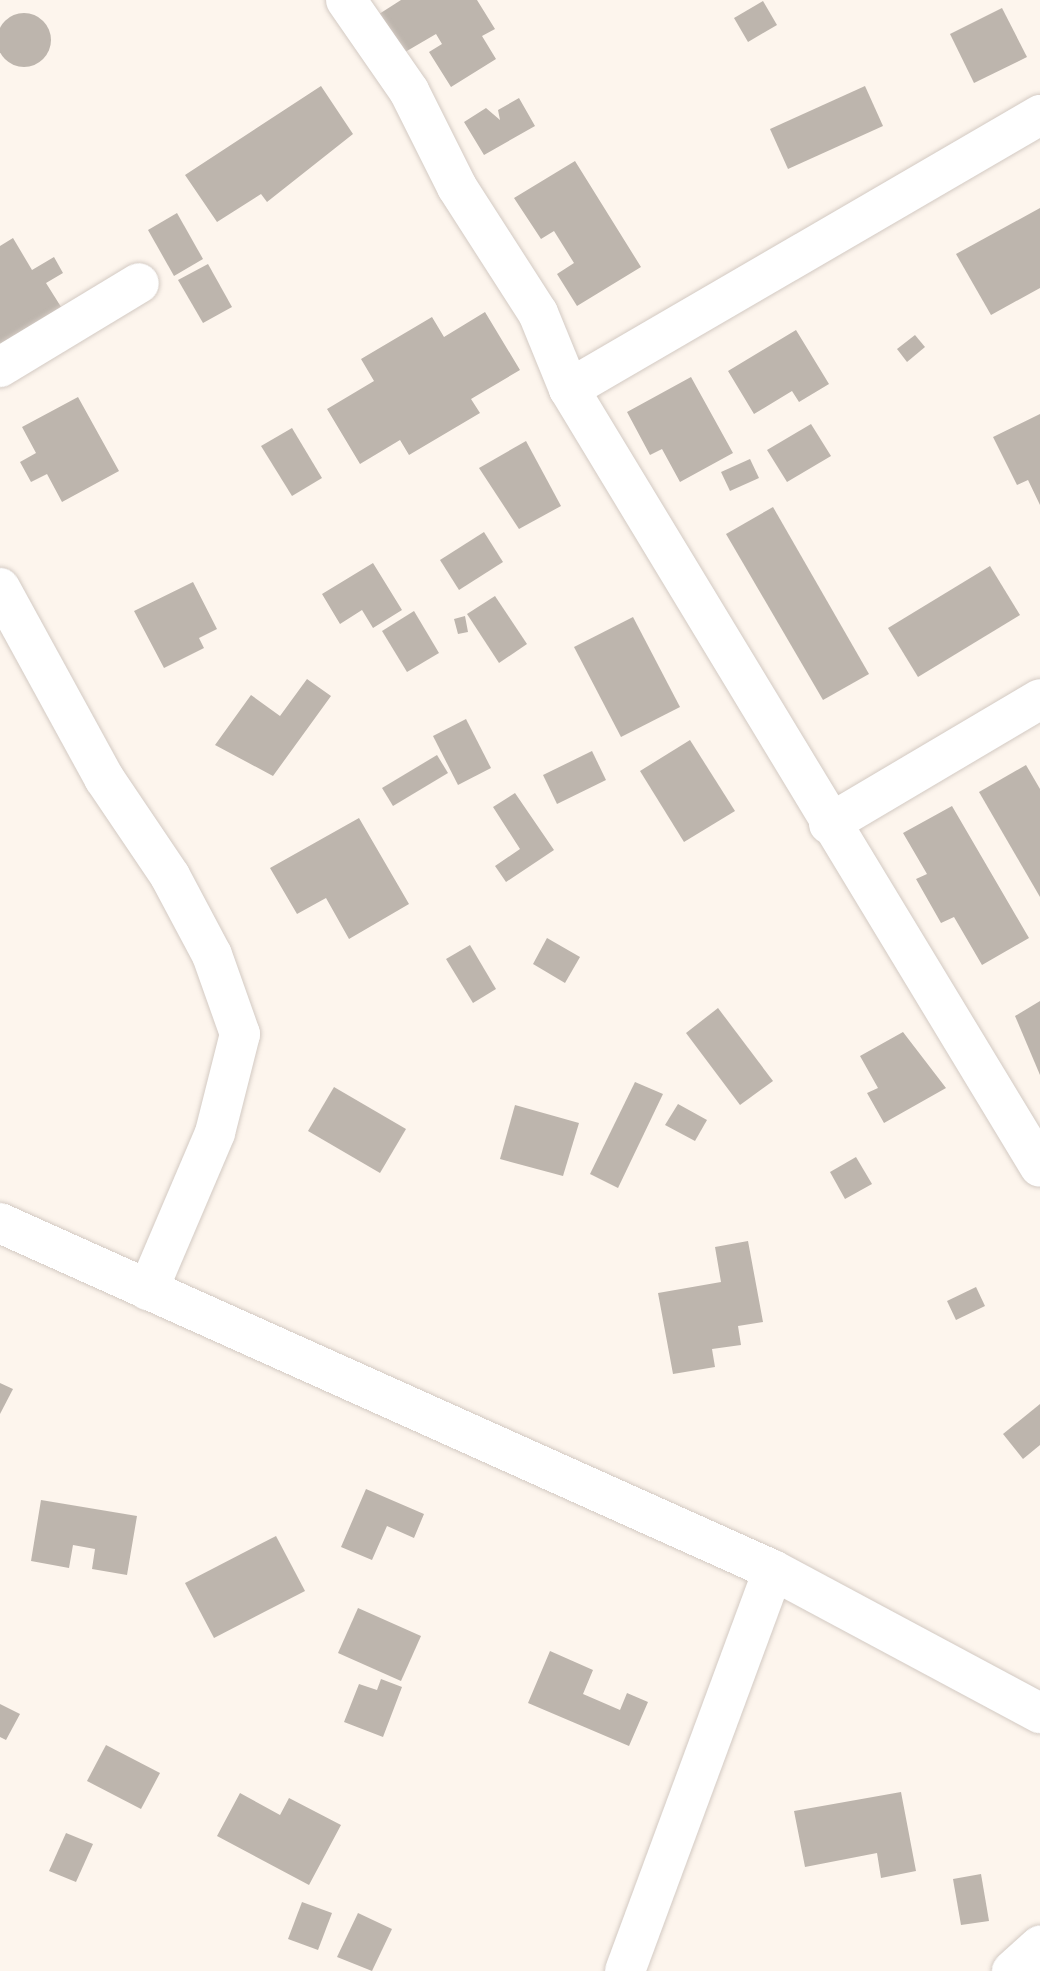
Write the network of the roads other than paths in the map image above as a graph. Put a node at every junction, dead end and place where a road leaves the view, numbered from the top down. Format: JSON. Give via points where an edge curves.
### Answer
{"nodes":[{"id":1,"x":346,"y":0,"type":"edge"},
{"id":2,"x":1040,"y":115,"type":"edge"},
{"id":3,"x":139,"y":283,"type":"dead end"},
{"id":4,"x":0,"y":367,"type":"edge"},
{"id":5,"x":569,"y":389,"type":"junction"},
{"id":6,"x":0,"y":588,"type":"edge"},
{"id":7,"x":1040,"y":699,"type":"edge"},
{"id":8,"x":829,"y":824,"type":"junction"},
{"id":9,"x":1040,"y":1167,"type":"edge"},
{"id":10,"x":0,"y":1223,"type":"edge"},
{"id":11,"x":148,"y":1290,"type":"junction"},
{"id":12,"x":773,"y":1570,"type":"junction"},
{"id":13,"x":1040,"y":1713,"type":"edge"},
{"id":14,"x":1040,"y":1946,"type":"edge"},
{"id":15,"x":625,"y":1971,"type":"edge"},
{"id":16,"x":1012,"y":1971,"type":"edge"}],
"edges":[{"from":1,"to":5,"type":"street","via":[[409,91],[457,187],[538,313]]},
{"from":2,"to":5,"type":"street"},
{"from":3,"to":4,"type":"street"},
{"from":5,"to":8,"type":"street"},
{"from":6,"to":11,"type":"street","via":[[104,778],[177,889],[212,955],[240,1034],[215,1133]]},
{"from":7,"to":8,"type":"street"},
{"from":8,"to":9,"type":"street"},
{"from":10,"to":11,"type":"street"},
{"from":11,"to":12,"type":"street"},
{"from":12,"to":13,"type":"street"},
{"from":12,"to":15,"type":"street"},
{"from":14,"to":16,"type":"street"}]}
